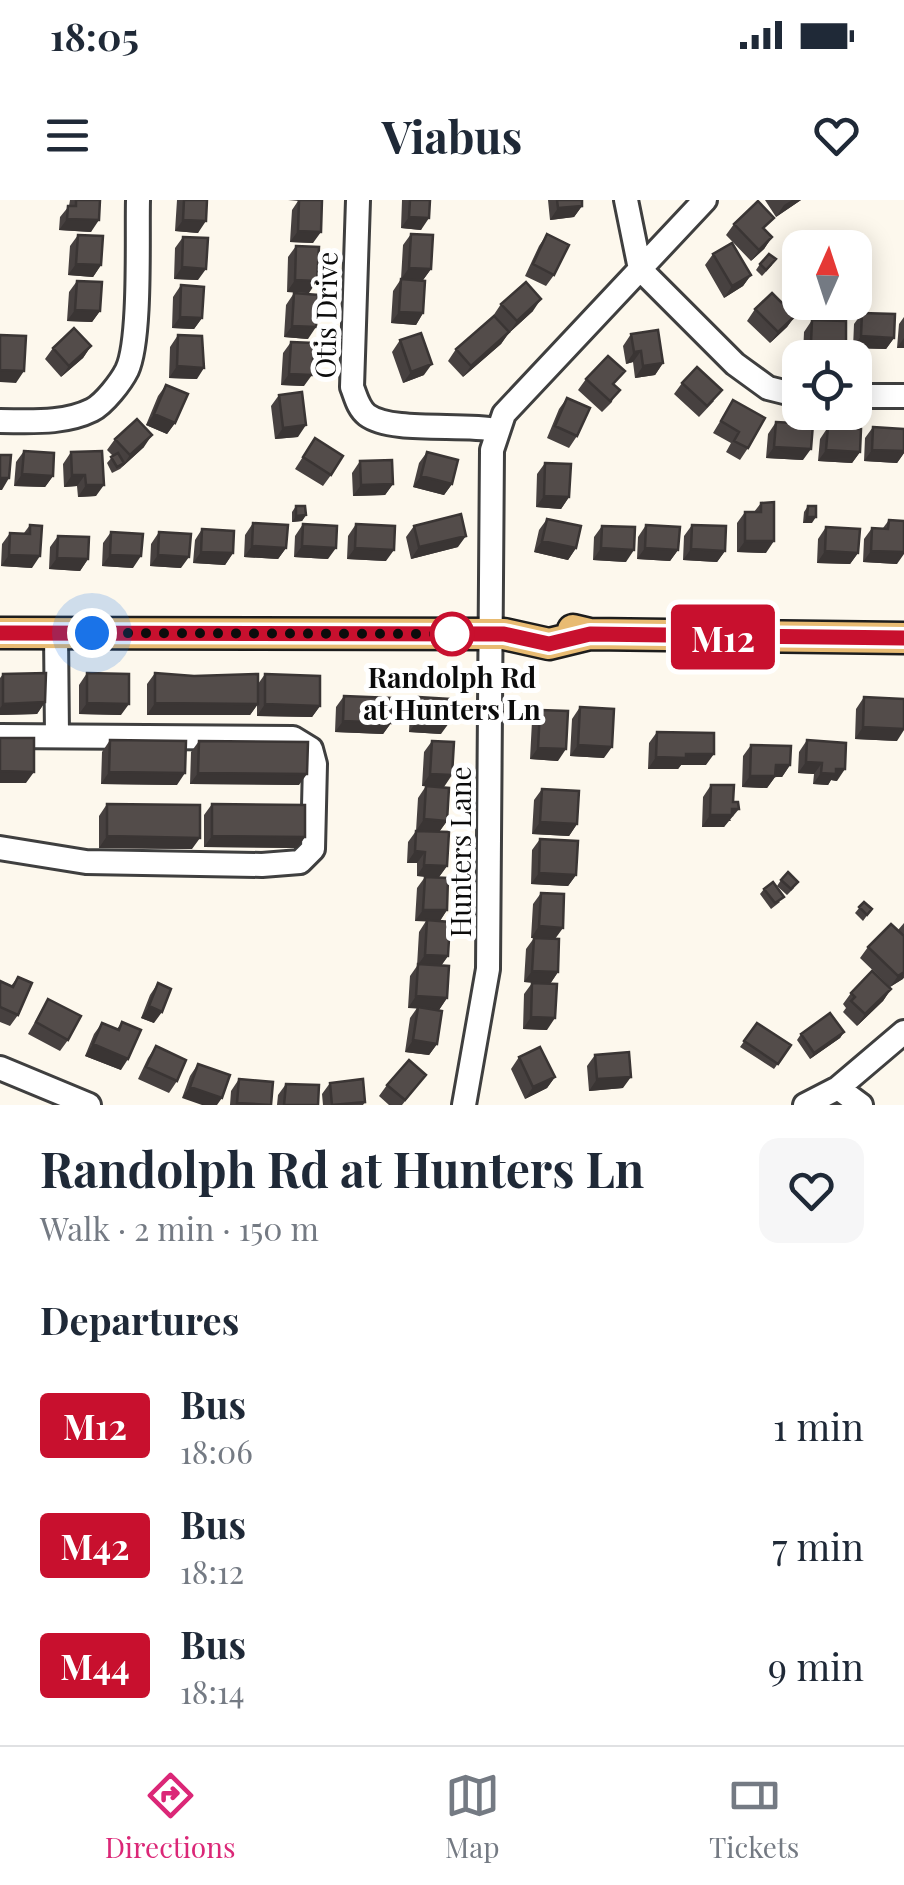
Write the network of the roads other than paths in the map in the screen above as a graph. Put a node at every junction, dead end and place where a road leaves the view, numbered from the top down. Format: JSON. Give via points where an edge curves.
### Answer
{"nodes":[{"id":1,"x":138,"y":200,"type":"edge"},
{"id":2,"x":358,"y":200,"type":"edge"},
{"id":3,"x":626,"y":200,"type":"edge"},
{"id":4,"x":705,"y":200,"type":"edge"},
{"id":5,"x":640,"y":269,"type":"junction"},
{"id":6,"x":782,"y":392,"type":"edge"},
{"id":7,"x":872,"y":396,"type":"edge"},
{"id":8,"x":904,"y":396,"type":"edge"},
{"id":9,"x":0,"y":420,"type":"edge"},
{"id":10,"x":496,"y":430,"type":"junction"},
{"id":11,"x":0,"y":633,"type":"edge"},
{"id":12,"x":56,"y":633,"type":"junction"},
{"id":13,"x":496,"y":634,"type":"junction"},
{"id":14,"x":904,"y":638,"type":"edge"},
{"id":15,"x":0,"y":736,"type":"edge"},
{"id":16,"x":58,"y":736,"type":"junction"},
{"id":17,"x":0,"y":848,"type":"edge"},
{"id":18,"x":904,"y":1032,"type":"edge"},
{"id":19,"x":0,"y":1068,"type":"edge"},
{"id":20,"x":838,"y":1088,"type":"junction"},
{"id":21,"x":89,"y":1105,"type":"edge"},
{"id":22,"x":464,"y":1105,"type":"edge"},
{"id":23,"x":804,"y":1105,"type":"edge"},
{"id":24,"x":861,"y":1105,"type":"edge"}],
"edges":[{"from":1,"to":9,"type":"street","via":[[128,369],[91,411],[52,421]]},
{"from":2,"to":10,"type":"street","name":"Otis Drive","via":[[352,387],[359,406],[388,424]]},
{"from":3,"to":5,"type":"street"},
{"from":4,"to":5,"type":"street"},
{"from":5,"to":6,"type":"street","via":[[734,364]]},
{"from":5,"to":10,"type":"street"},
{"from":7,"to":8,"type":"street"},
{"from":10,"to":13,"type":"street","name":"Hunters Lane"},
{"from":11,"to":12,"type":"main road"},
{"from":12,"to":13,"type":"main road"},
{"from":12,"to":16,"type":"street"},
{"from":13,"to":14,"type":"main road","via":[[549,624],[590,634]]},
{"from":13,"to":22,"type":"street","name":"Hunters Lane","via":[[488,969]]},
{"from":15,"to":16,"type":"street"},
{"from":16,"to":17,"type":"street","via":[[293,738],[310,749],[315,764],[313,849],[300,862],[262,864]]},
{"from":18,"to":20,"type":"street"},
{"from":19,"to":21,"type":"street"},
{"from":20,"to":23,"type":"street"},
{"from":20,"to":24,"type":"street"}]}
